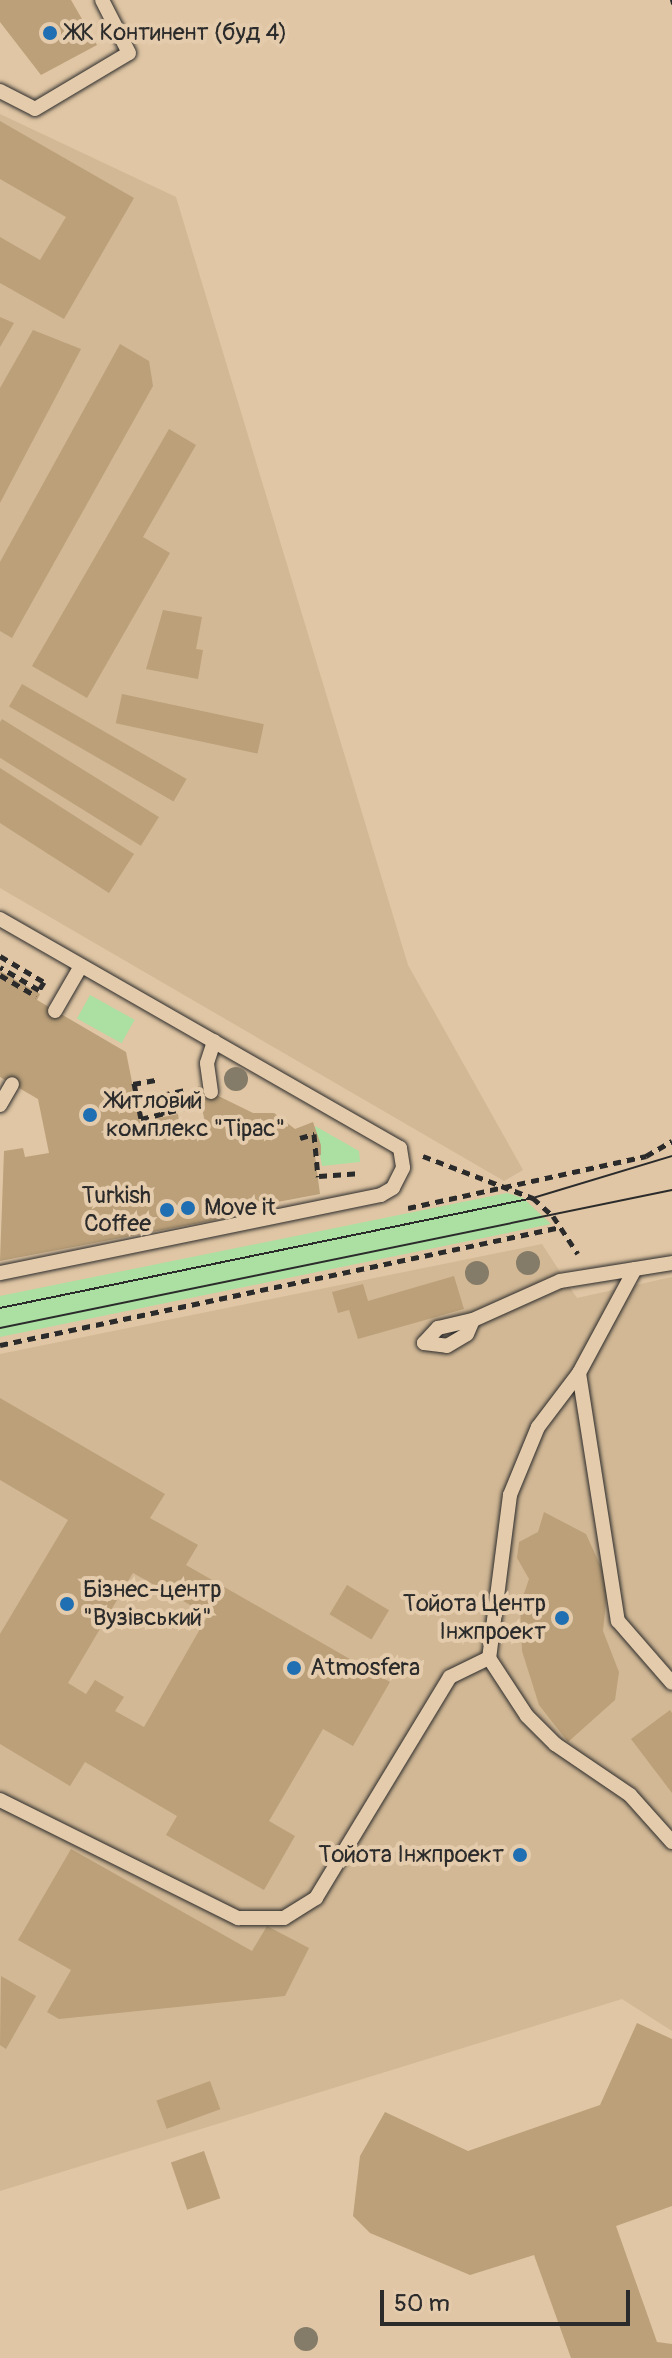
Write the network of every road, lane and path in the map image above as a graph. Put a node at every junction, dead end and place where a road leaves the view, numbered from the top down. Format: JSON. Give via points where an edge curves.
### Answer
{"nodes":[{"id":1,"x":102,"y":0,"type":"edge"},
{"id":2,"x":0,"y":91,"type":"edge"},
{"id":3,"x":0,"y":919,"type":"edge"},
{"id":4,"x":0,"y":956,"type":"edge"},
{"id":5,"x":81,"y":966,"type":"junction"},
{"id":6,"x":0,"y":967,"type":"edge"},
{"id":7,"x":4,"y":975,"type":"edge"},
{"id":8,"x":37,"y":997,"type":"dead end"},
{"id":9,"x":55,"y":1011,"type":"dead end"},
{"id":10,"x":214,"y":1041,"type":"junction"},
{"id":11,"x":160,"y":1079,"type":"dead end"},
{"id":12,"x":12,"y":1084,"type":"dead end"},
{"id":13,"x":185,"y":1088,"type":"dead end"},
{"id":14,"x":211,"y":1092,"type":"dead end"},
{"id":15,"x":0,"y":1105,"type":"edge"},
{"id":16,"x":193,"y":1109,"type":"dead end"},
{"id":17,"x":162,"y":1115,"type":"junction"},
{"id":18,"x":300,"y":1138,"type":"dead end"},
{"id":19,"x":672,"y":1141,"type":"edge"},
{"id":20,"x":400,"y":1148,"type":"junction"},
{"id":21,"x":317,"y":1178,"type":"dead end"},
{"id":22,"x":505,"y":1188,"type":"junction"},
{"id":23,"x":561,"y":1227,"type":"junction"},
{"id":24,"x":672,"y":1263,"type":"edge"},
{"id":25,"x":635,"y":1269,"type":"junction"},
{"id":26,"x":0,"y":1273,"type":"edge"},
{"id":27,"x":592,"y":1275,"type":"junction"},
{"id":28,"x":473,"y":1320,"type":"dead end"},
{"id":29,"x":0,"y":1345,"type":"edge"},
{"id":30,"x":579,"y":1373,"type":"junction"},
{"id":31,"x":489,"y":1658,"type":"junction"},
{"id":32,"x":672,"y":1683,"type":"edge"},
{"id":33,"x":0,"y":1800,"type":"edge"},
{"id":34,"x":672,"y":1842,"type":"edge"}],
"edges":[{"from":1,"to":2,"type":"lane","via":[[129,53],[35,109]]},
{"from":3,"to":5,"type":"lane"},
{"from":4,"to":7,"type":"path","via":[[44,982],[39,990]]},
{"from":5,"to":9,"type":"lane"},
{"from":5,"to":10,"type":"lane"},
{"from":6,"to":7,"type":"path"},
{"from":7,"to":8,"type":"path"},
{"from":10,"to":14,"type":"lane","via":[[207,1063]]},
{"from":10,"to":20,"type":"lane"},
{"from":11,"to":17,"type":"path","via":[[133,1084],[141,1119]]},
{"from":12,"to":15,"type":"lane"},
{"from":13,"to":17,"type":"path","via":[[185,1094],[162,1092]]},
{"from":16,"to":17,"type":"path"},
{"from":18,"to":21,"type":"path","via":[[314,1134]]},
{"from":19,"to":22,"type":"path","via":[[646,1156]]},
{"from":20,"to":22,"type":"path"},
{"from":20,"to":26,"type":"lane","via":[[400,1178],[381,1195]]},
{"from":22,"to":23,"type":"path","via":[[533,1198]]},
{"from":23,"to":27,"type":"path"},
{"from":23,"to":29,"type":"path"},
{"from":24,"to":25,"type":"lane"},
{"from":25,"to":27,"type":"lane"},
{"from":25,"to":30,"type":"lane"},
{"from":27,"to":28,"type":"lane","via":[[560,1281]]},
{"from":30,"to":31,"type":"lane","via":[[538,1427],[510,1495]]},
{"from":30,"to":32,"type":"lane","via":[[618,1621]]},
{"from":31,"to":33,"type":"lane","via":[[450,1677],[316,1898],[284,1918],[238,1918]]},
{"from":31,"to":34,"type":"lane","via":[[527,1716],[555,1744],[630,1795]]}]}
